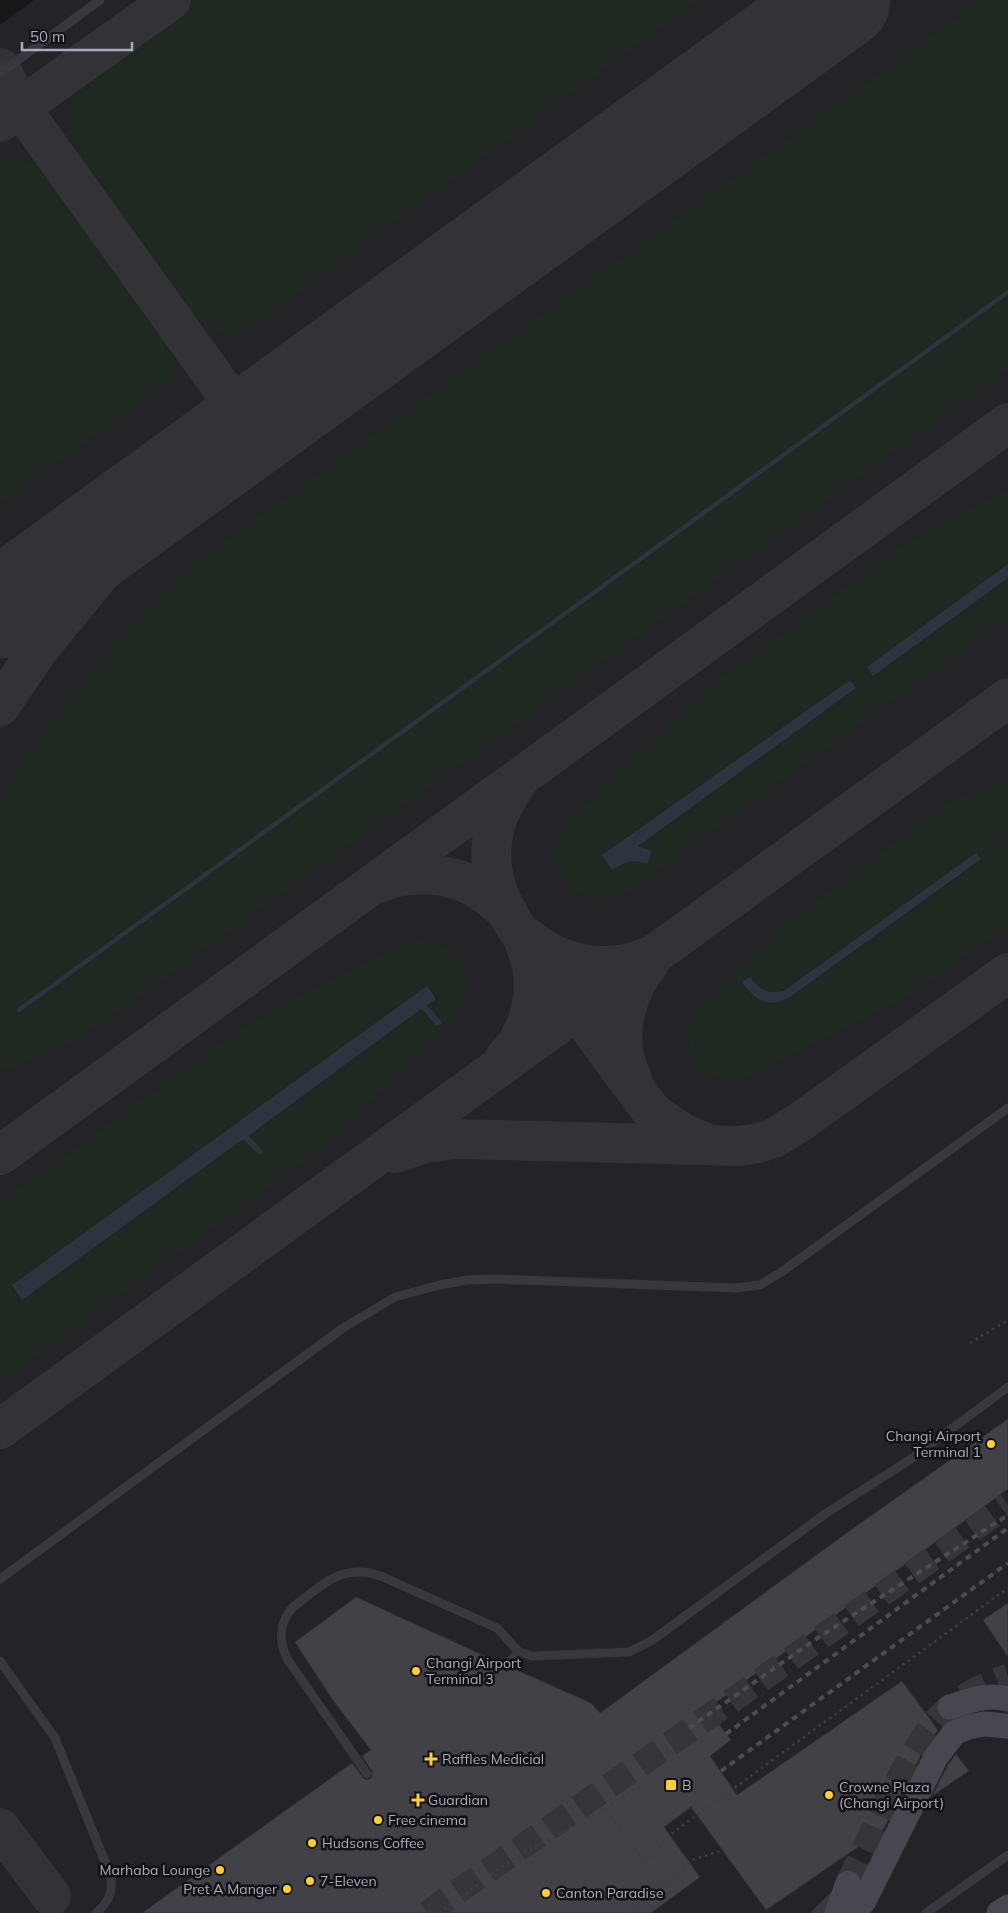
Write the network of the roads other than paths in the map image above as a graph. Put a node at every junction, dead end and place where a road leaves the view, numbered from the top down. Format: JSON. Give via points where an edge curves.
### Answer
{"nodes":[{"id":1,"x":100,"y":0,"type":"edge"},
{"id":2,"x":0,"y":73,"type":"edge"},
{"id":3,"x":1008,"y":1108,"type":"edge"},
{"id":4,"x":1008,"y":1387,"type":"edge"},
{"id":5,"x":0,"y":1578,"type":"edge"},
{"id":6,"x":519,"y":1652,"type":"junction"},
{"id":7,"x":0,"y":1661,"type":"edge"},
{"id":8,"x":506,"y":1665,"type":"dead end"},
{"id":9,"x":1008,"y":1699,"type":"edge"},
{"id":10,"x":950,"y":1707,"type":"dead end"},
{"id":11,"x":1008,"y":1726,"type":"edge"},
{"id":12,"x":367,"y":1774,"type":"dead end"},
{"id":13,"x":1008,"y":1854,"type":"edge"},
{"id":14,"x":848,"y":1883,"type":"joint"},
{"id":15,"x":1008,"y":1907,"type":"edge"},
{"id":16,"x":96,"y":1913,"type":"edge"},
{"id":17,"x":816,"y":1913,"type":"edge"},
{"id":18,"x":838,"y":1913,"type":"edge"},
{"id":19,"x":853,"y":1913,"type":"edge"},
{"id":20,"x":926,"y":1913,"type":"edge"},
{"id":21,"x":999,"y":1913,"type":"edge"}],
"edges":[{"from":1,"to":2,"type":"lane"},
{"from":3,"to":5,"type":"lane","via":[[783,1271],[760,1284],[735,1288],[495,1279],[440,1284],[395,1297],[343,1328]]},
{"from":4,"to":6,"type":"lane","via":[[911,1459],[825,1514],[652,1641],[629,1652],[532,1656]]},
{"from":6,"to":8,"type":"lane"},
{"from":6,"to":12,"type":"lane","via":[[497,1628],[374,1573],[356,1570],[339,1575],[293,1607],[282,1624],[282,1648]]},
{"from":7,"to":16,"type":"lane","via":[[55,1738],[110,1874],[112,1892],[108,1902]]},
{"from":9,"to":10,"type":"main road","via":[[973,1700]]},
{"from":11,"to":19,"type":"main road","via":[[968,1726],[954,1733],[936,1757],[864,1901]]},
{"from":13,"to":20,"type":"lane"},
{"from":14,"to":17,"type":"lane"},
{"from":14,"to":18,"type":"main road"},
{"from":15,"to":21,"type":"main road"}]}
